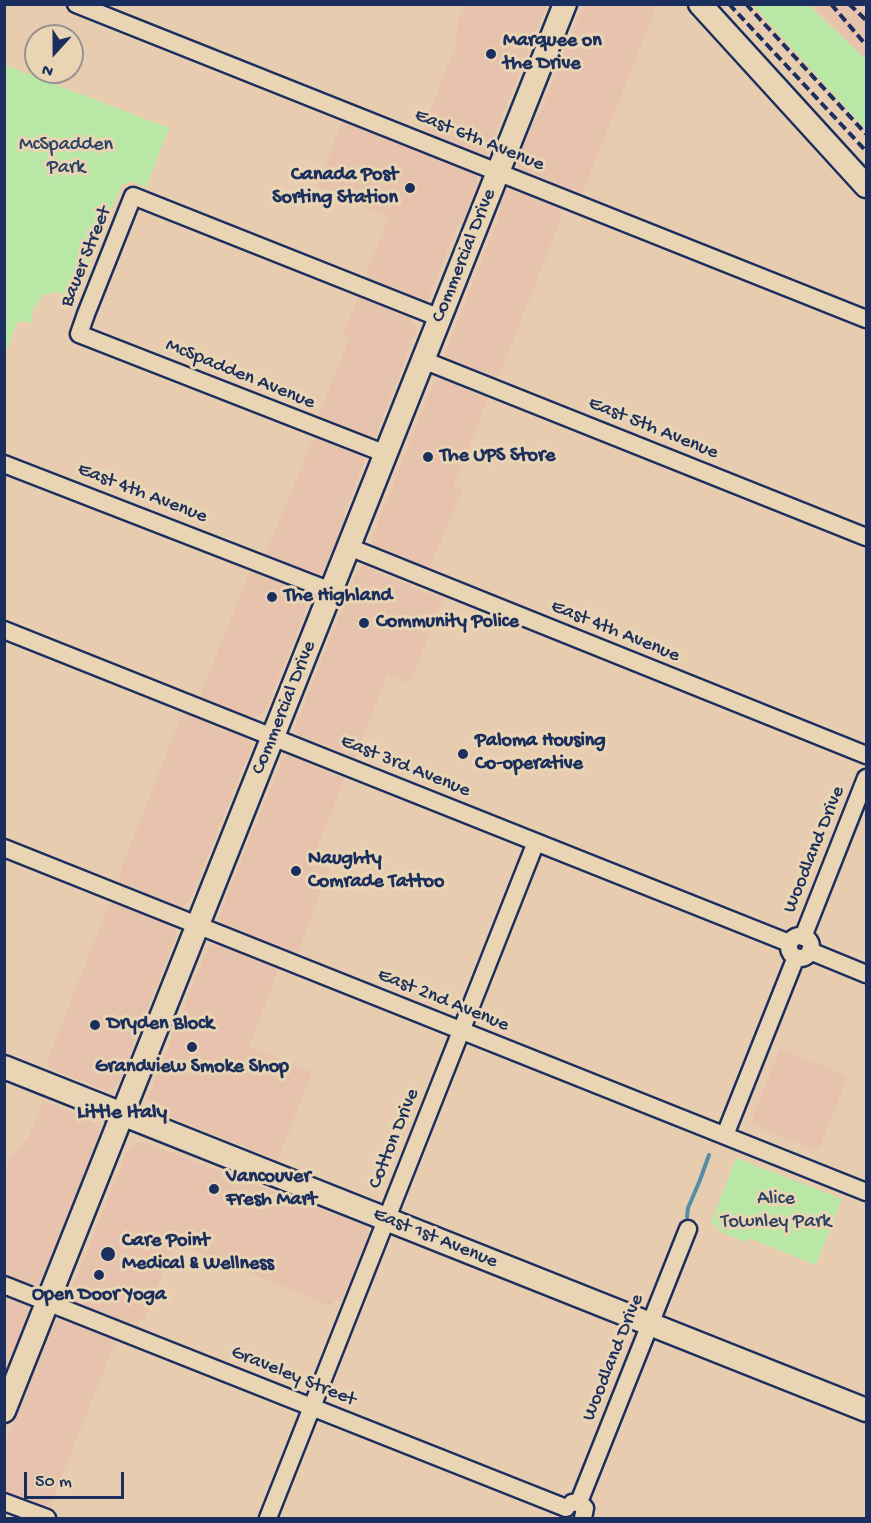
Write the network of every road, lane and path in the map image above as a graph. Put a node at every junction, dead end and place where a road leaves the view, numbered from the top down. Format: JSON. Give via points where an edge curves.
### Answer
{"nodes":[{"id":1,"x":76,"y":4,"type":"edge"},
{"id":2,"x":565,"y":4,"type":"edge"},
{"id":3,"x":700,"y":4,"type":"edge"},
{"id":4,"x":499,"y":172,"type":"junction"},
{"id":5,"x":867,"y":186,"type":"edge"},
{"id":6,"x":440,"y":318,"type":"junction"},
{"id":7,"x":867,"y":319,"type":"edge"},
{"id":8,"x":79,"y":333,"type":"joint"},
{"id":9,"x":423,"y":360,"type":"junction"},
{"id":10,"x":386,"y":454,"type":"junction"},
{"id":11,"x":4,"y":464,"type":"edge"},
{"id":12,"x":867,"y":537,"type":"edge"},
{"id":13,"x":349,"y":547,"type":"junction"},
{"id":14,"x":331,"y":591,"type":"junction"},
{"id":15,"x":4,"y":630,"type":"edge"},
{"id":16,"x":273,"y":737,"type":"junction"},
{"id":17,"x":867,"y":755,"type":"edge"},
{"id":18,"x":867,"y":778,"type":"edge"},
{"id":19,"x":537,"y":842,"type":"junction"},
{"id":20,"x":4,"y":848,"type":"edge"},
{"id":21,"x":198,"y":924,"type":"junction"},
{"id":22,"x":799,"y":947,"type":"junction"},
{"id":23,"x":867,"y":974,"type":"edge"},
{"id":24,"x":461,"y":1031,"type":"junction"},
{"id":25,"x":4,"y":1067,"type":"edge"},
{"id":26,"x":122,"y":1114,"type":"junction"},
{"id":27,"x":725,"y":1135,"type":"junction"},
{"id":28,"x":867,"y":1192,"type":"edge"},
{"id":29,"x":386,"y":1219,"type":"junction"},
{"id":30,"x":688,"y":1229,"type":"dead end"},
{"id":31,"x":4,"y":1285,"type":"edge"},
{"id":32,"x":48,"y":1302,"type":"junction"},
{"id":33,"x":650,"y":1323,"type":"junction"},
{"id":34,"x":312,"y":1407,"type":"junction"},
{"id":35,"x":867,"y":1410,"type":"edge"},
{"id":36,"x":4,"y":1411,"type":"edge"},
{"id":37,"x":4,"y":1502,"type":"edge"},
{"id":38,"x":579,"y":1513,"type":"edge"},
{"id":39,"x":47,"y":1518,"type":"edge"},
{"id":40,"x":267,"y":1518,"type":"edge"}],
"edges":[{"from":1,"to":4,"type":"street","name":"East 6th Avenue"},
{"from":2,"to":4,"type":"street","name":"Commercial Drive"},
{"from":3,"to":5,"type":"street"},
{"from":4,"to":6,"type":"street","name":"Commercial Drive"},
{"from":4,"to":7,"type":"street","name":"East 6th Avenue"},
{"from":6,"to":8,"type":"street","name":"Bauer Street","via":[[133,196]]},
{"from":6,"to":9,"type":"street","name":"Commercial Drive"},
{"from":8,"to":10,"type":"street","name":"McSpadden Avenue"},
{"from":9,"to":10,"type":"street","name":"Commercial Drive"},
{"from":9,"to":12,"type":"street","name":"East 5th Avenue"},
{"from":10,"to":13,"type":"street","name":"Commercial Drive"},
{"from":11,"to":14,"type":"street","name":"East 4th Avenue"},
{"from":13,"to":14,"type":"street","name":"Commercial Drive"},
{"from":13,"to":17,"type":"street","name":"East 4th Avenue"},
{"from":14,"to":16,"type":"street","name":"Commercial Drive"},
{"from":15,"to":16,"type":"street","name":"East 3rd Avenue"},
{"from":16,"to":19,"type":"street","name":"East 3rd Avenue"},
{"from":16,"to":21,"type":"street","name":"Commercial Drive"},
{"from":18,"to":22,"type":"street","name":"Woodland Drive"},
{"from":19,"to":22,"type":"street","name":"East 3rd Avenue"},
{"from":19,"to":24,"type":"street","name":"Cotton Drive"},
{"from":20,"to":21,"type":"street","name":"East 2nd Avenue"},
{"from":21,"to":24,"type":"street","name":"East 2nd Avenue"},
{"from":21,"to":26,"type":"street","name":"Commercial Drive"},
{"from":22,"to":23,"type":"street","name":"East 3rd Avenue"},
{"from":22,"to":27,"type":"street","name":"Woodland Drive"},
{"from":24,"to":27,"type":"street","name":"East 2nd Avenue"},
{"from":24,"to":29,"type":"street","name":"Cotton Drive"},
{"from":25,"to":26,"type":"street","name":"East 1st Avenue"},
{"from":26,"to":29,"type":"street","name":"East 1st Avenue"},
{"from":26,"to":32,"type":"street","name":"Commercial Drive"},
{"from":27,"to":28,"type":"street","name":"East 2nd Avenue"},
{"from":29,"to":33,"type":"street","name":"East 1st Avenue"},
{"from":29,"to":34,"type":"street","name":"Cotton Drive"},
{"from":30,"to":33,"type":"street","name":"Woodland Drive"},
{"from":31,"to":32,"type":"street","name":"Graveley Street"},
{"from":32,"to":34,"type":"street","name":"Graveley Street"},
{"from":32,"to":36,"type":"street","name":"Commercial Drive"},
{"from":33,"to":35,"type":"street","name":"East 1st Avenue"},
{"from":33,"to":38,"type":"street","name":"Woodland Drive"},
{"from":34,"to":38,"type":"street","name":"Graveley Street"},
{"from":34,"to":40,"type":"street","name":"Cotton Drive"},
{"from":37,"to":39,"type":"street"}]}
